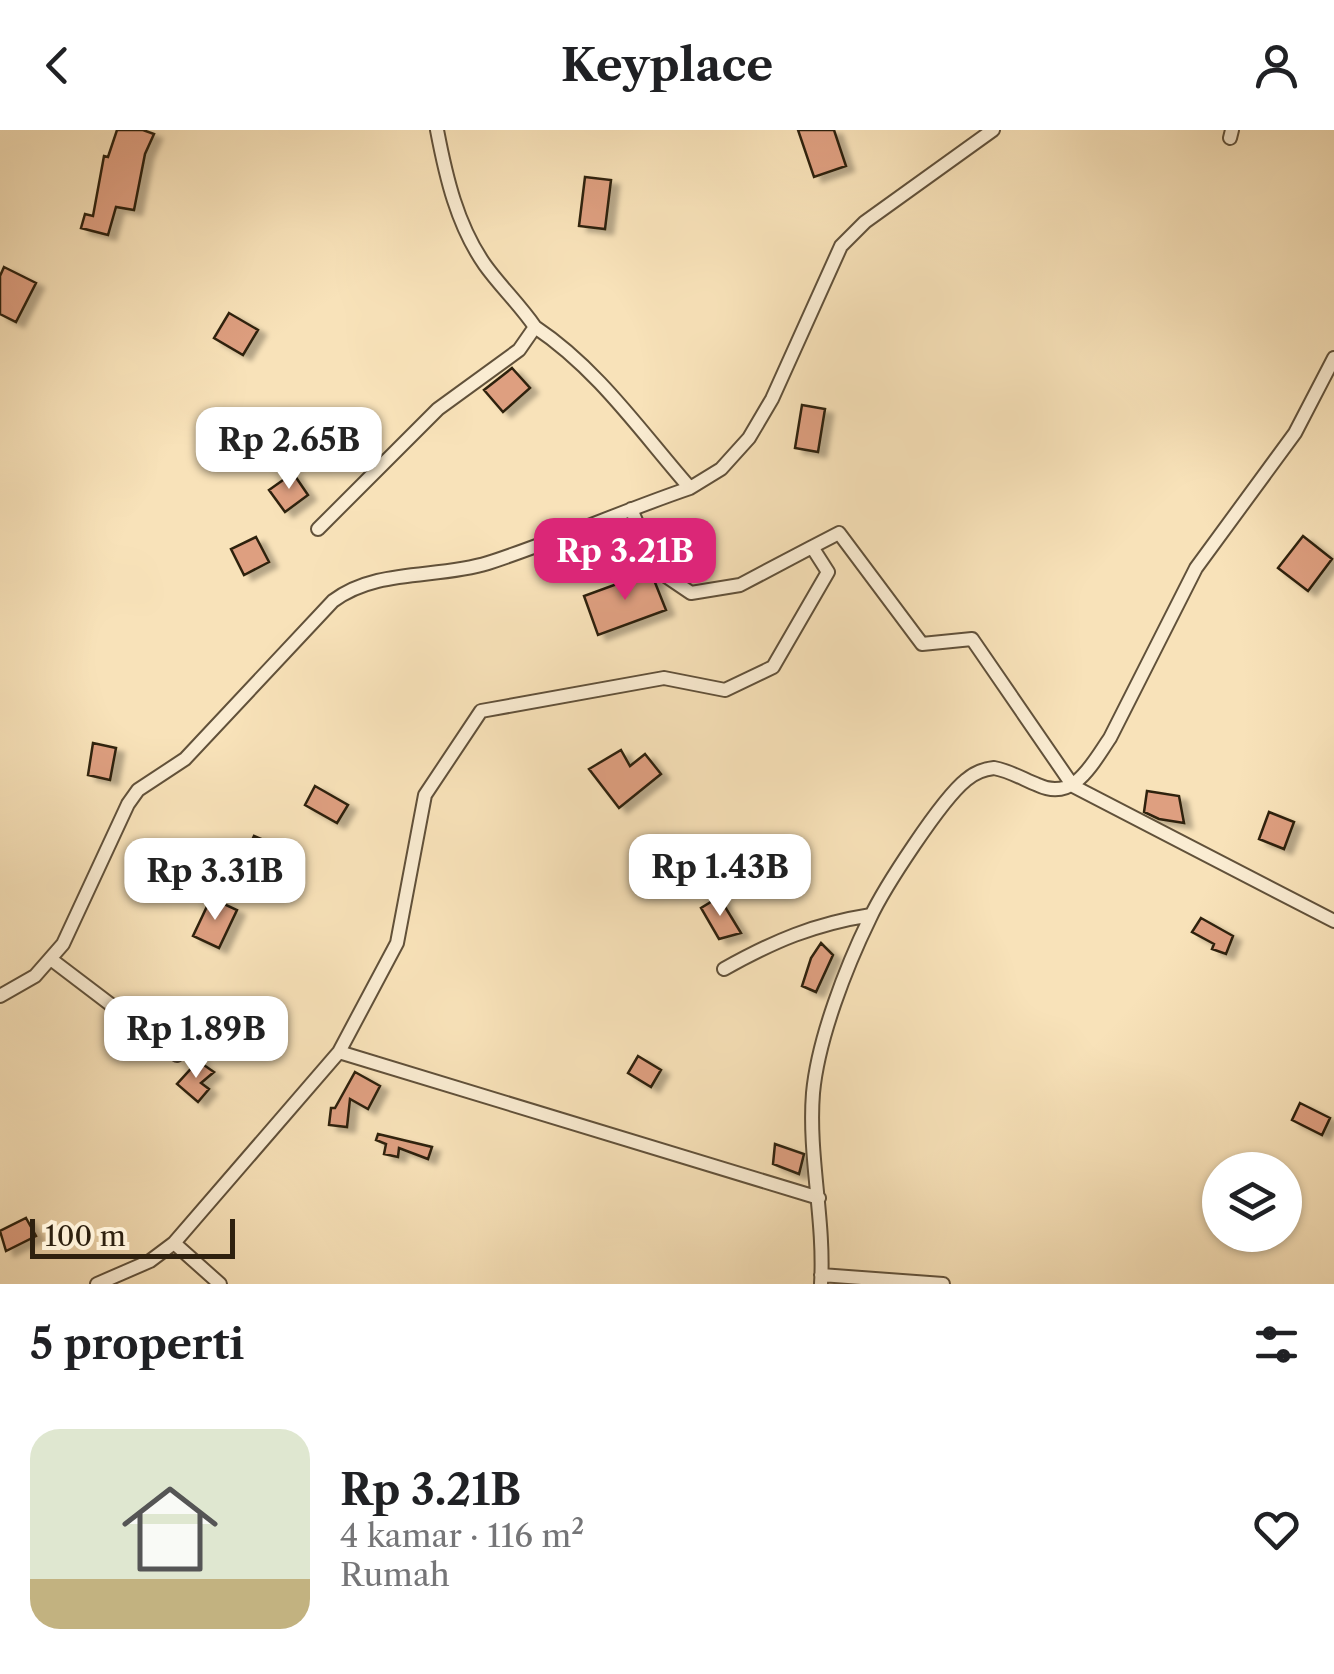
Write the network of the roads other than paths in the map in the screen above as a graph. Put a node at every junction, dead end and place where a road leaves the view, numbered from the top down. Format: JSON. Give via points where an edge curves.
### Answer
{"nodes":[{"id":1,"x":437,"y":130,"type":"edge"},
{"id":2,"x":994,"y":130,"type":"edge"},
{"id":3,"x":536,"y":327,"type":"junction"},
{"id":4,"x":1334,"y":358,"type":"edge"},
{"id":5,"x":690,"y":488,"type":"junction"},
{"id":6,"x":631,"y":509,"type":"junction"},
{"id":7,"x":318,"y":528,"type":"dead end"},
{"id":8,"x":812,"y":547,"type":"junction"},
{"id":9,"x":1072,"y":786,"type":"junction"},
{"id":10,"x":871,"y":915,"type":"junction"},
{"id":11,"x":1334,"y":921,"type":"edge"},
{"id":12,"x":52,"y":960,"type":"junction"},
{"id":13,"x":724,"y":969,"type":"dead end"},
{"id":14,"x":0,"y":996,"type":"edge"},
{"id":15,"x":339,"y":1052,"type":"junction"},
{"id":16,"x":177,"y":1055,"type":"dead end"},
{"id":17,"x":820,"y":1198,"type":"junction"},
{"id":18,"x":174,"y":1243,"type":"junction"},
{"id":19,"x":821,"y":1280,"type":"edge"},
{"id":20,"x":97,"y":1284,"type":"edge"},
{"id":21,"x":220,"y":1284,"type":"edge"},
{"id":22,"x":943,"y":1284,"type":"edge"}],
"edges":[{"from":1,"to":3,"type":"street","via":[[460,219],[484,263]]},
{"from":2,"to":5,"type":"street","via":[[841,246],[749,438],[721,469]]},
{"from":3,"to":5,"type":"street","via":[[568,348]]},
{"from":3,"to":7,"type":"street","via":[[519,350],[438,408]]},
{"from":4,"to":9,"type":"street","via":[[1287,446],[1196,568],[1110,738]]},
{"from":5,"to":6,"type":"street"},
{"from":6,"to":8,"type":"street","via":[[657,570],[691,593],[740,585]]},
{"from":6,"to":12,"type":"street","via":[[484,564],[373,581],[333,602],[185,759],[138,790]]},
{"from":8,"to":9,"type":"street","via":[[840,533],[922,644],[972,639]]},
{"from":8,"to":15,"type":"street","via":[[828,572],[773,667],[726,690],[664,678],[481,711],[425,795],[396,943]]},
{"from":9,"to":10,"type":"street","via":[[1051,790],[994,768],[965,780]]},
{"from":9,"to":11,"type":"street"},
{"from":10,"to":13,"type":"street","via":[[826,922]]},
{"from":10,"to":17,"type":"street","via":[[829,1026],[814,1091]]},
{"from":12,"to":14,"type":"street"},
{"from":12,"to":16,"type":"street"},
{"from":15,"to":17,"type":"street"},
{"from":15,"to":18,"type":"street"},
{"from":17,"to":19,"type":"street"},
{"from":18,"to":20,"type":"street"},
{"from":18,"to":21,"type":"street"},
{"from":19,"to":22,"type":"street"}]}
